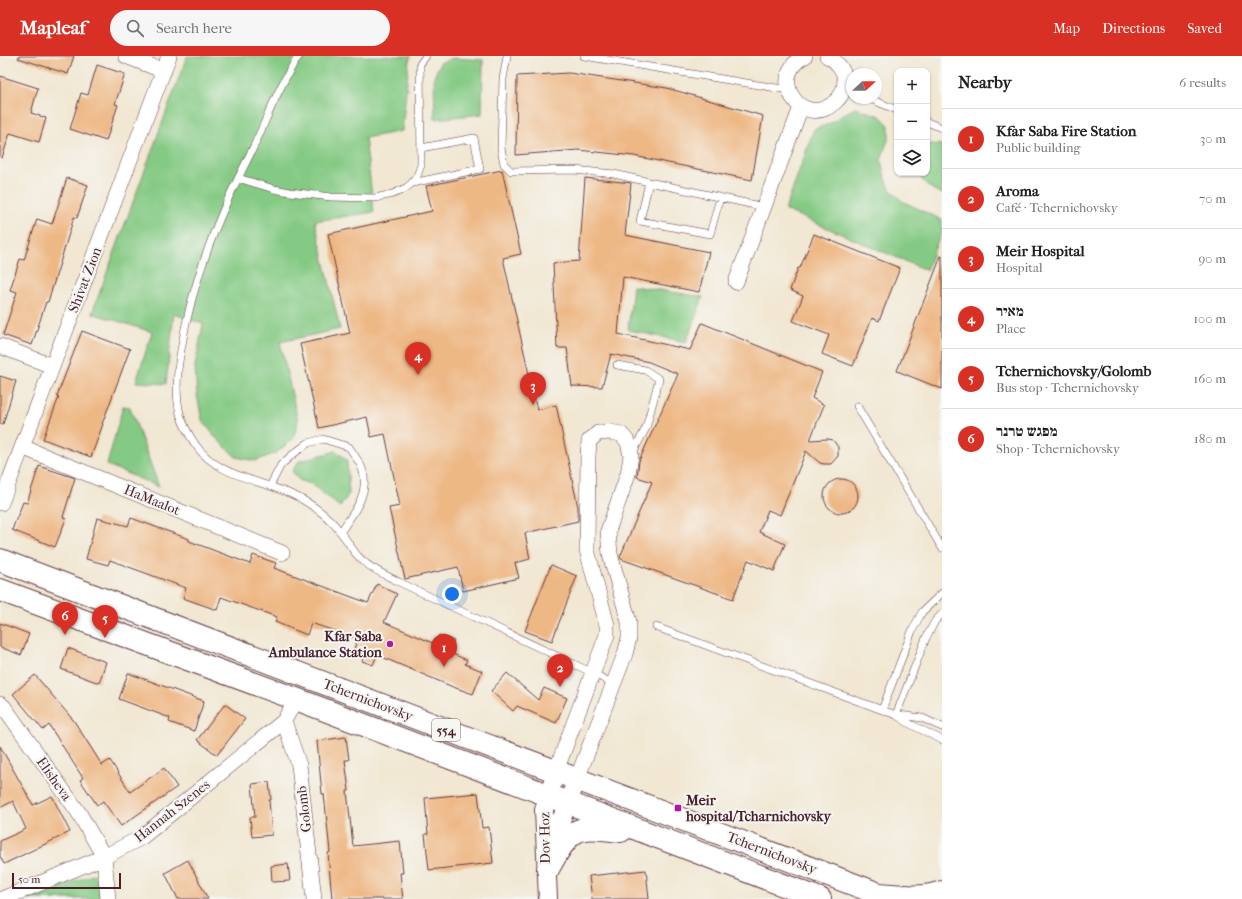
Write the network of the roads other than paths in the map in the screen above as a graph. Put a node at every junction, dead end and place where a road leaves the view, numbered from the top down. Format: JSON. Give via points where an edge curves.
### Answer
{"nodes":[{"id":1,"x":126,"y":56,"type":"edge"},
{"id":2,"x":169,"y":56,"type":"edge"},
{"id":3,"x":299,"y":56,"type":"edge"},
{"id":4,"x":426,"y":56,"type":"edge"},
{"id":5,"x":507,"y":56,"type":"edge"},
{"id":6,"x":584,"y":56,"type":"edge"},
{"id":7,"x":804,"y":56,"type":"edge"},
{"id":8,"x":827,"y":56,"type":"edge"},
{"id":9,"x":164,"y":71,"type":"junction"},
{"id":10,"x":846,"y":82,"type":"edge"},
{"id":11,"x":789,"y":90,"type":"junction"},
{"id":12,"x":846,"y":92,"type":"edge"},
{"id":13,"x":882,"y":104,"type":"edge"},
{"id":14,"x":801,"y":107,"type":"junction"},
{"id":15,"x":894,"y":109,"type":"edge"},
{"id":16,"x":930,"y":123,"type":"edge"},
{"id":17,"x":942,"y":128,"type":"edge"},
{"id":18,"x":421,"y":148,"type":"junction"},
{"id":19,"x":238,"y":178,"type":"junction"},
{"id":20,"x":649,"y":182,"type":"junction"},
{"id":21,"x":412,"y":183,"type":"junction"},
{"id":22,"x":720,"y":198,"type":"junction"},
{"id":23,"x":764,"y":207,"type":"junction"},
{"id":24,"x":736,"y":282,"type":"dead end"},
{"id":25,"x":0,"y":346,"type":"edge"},
{"id":26,"x":617,"y":365,"type":"dead end"},
{"id":27,"x":52,"y":366,"type":"junction"},
{"id":28,"x":857,"y":406,"type":"dead end"},
{"id":29,"x":22,"y":447,"type":"junction"},
{"id":30,"x":631,"y":456,"type":"junction"},
{"id":31,"x":270,"y":486,"type":"junction"},
{"id":32,"x":0,"y":503,"type":"edge"},
{"id":33,"x":340,"y":531,"type":"junction"},
{"id":34,"x":942,"y":548,"type":"edge"},
{"id":35,"x":282,"y":553,"type":"dead end"},
{"id":36,"x":0,"y":560,"type":"edge"},
{"id":37,"x":0,"y":590,"type":"edge"},
{"id":38,"x":942,"y":593,"type":"edge"},
{"id":39,"x":942,"y":614,"type":"edge"},
{"id":40,"x":656,"y":627,"type":"dead end"},
{"id":41,"x":593,"y":673,"type":"junction"},
{"id":42,"x":613,"y":684,"type":"junction"},
{"id":43,"x":296,"y":699,"type":"junction"},
{"id":44,"x":0,"y":704,"type":"edge"},
{"id":45,"x":882,"y":710,"type":"junction"},
{"id":46,"x":896,"y":715,"type":"junction"},
{"id":47,"x":284,"y":721,"type":"junction"},
{"id":48,"x":942,"y":727,"type":"edge"},
{"id":49,"x":942,"y":740,"type":"edge"},
{"id":50,"x":556,"y":771,"type":"junction"},
{"id":51,"x":577,"y":779,"type":"junction"},
{"id":52,"x":558,"y":799,"type":"junction"},
{"id":53,"x":647,"y":833,"type":"junction"},
{"id":54,"x":104,"y":857,"type":"junction"},
{"id":55,"x":548,"y":884,"type":"edge"},
{"id":56,"x":942,"y":892,"type":"edge"},
{"id":57,"x":886,"y":897,"type":"edge"},
{"id":58,"x":2,"y":899,"type":"edge"},
{"id":59,"x":108,"y":899,"type":"edge"},
{"id":60,"x":314,"y":899,"type":"edge"},
{"id":61,"x":820,"y":899,"type":"edge"}],
"edges":[{"from":1,"to":9,"type":"street"},
{"from":2,"to":9,"type":"street","name":"Shivat Zion"},
{"from":3,"to":19,"type":"lane","via":[[292,65]]},
{"from":4,"to":18,"type":"lane","via":[[420,64]]},
{"from":5,"to":20,"type":"lane","via":[[503,79],[501,148],[504,164],[511,170],[574,170],[614,174]]},
{"from":6,"to":11,"type":"lane"},
{"from":7,"to":11,"type":"street","via":[[795,62],[790,71],[787,80]]},
{"from":8,"to":10,"type":"street","via":[[842,69]]},
{"from":9,"to":27,"type":"street","name":"Shivat Zion"},
{"from":11,"to":14,"type":"street"},
{"from":12,"to":14,"type":"street","via":[[830,108],[820,111]]},
{"from":13,"to":15,"type":"lane"},
{"from":14,"to":23,"type":"street"},
{"from":16,"to":17,"type":"lane"},
{"from":18,"to":21,"type":"lane","via":[[421,165]]},
{"from":18,"to":21,"type":"lane","via":[[474,138],[480,169]]},
{"from":19,"to":21,"type":"lane","via":[[274,189],[357,199],[385,197]]},
{"from":19,"to":31,"type":"lane","via":[[209,246],[185,323],[178,365],[178,396],[180,414],[187,429],[195,445],[208,458],[227,470]]},
{"from":20,"to":22,"type":"lane"},
{"from":20,"to":22,"type":"lane","via":[[640,221],[710,234]]},
{"from":22,"to":23,"type":"lane"},
{"from":23,"to":24,"type":"street"},
{"from":25,"to":27,"type":"street"},
{"from":26,"to":30,"type":"lane","via":[[645,370],[659,379],[646,428]]},
{"from":27,"to":29,"type":"street","name":"Shivat Zion"},
{"from":28,"to":34,"type":"lane"},
{"from":29,"to":32,"type":"street","name":"Shivat Zion"},
{"from":29,"to":35,"type":"street","name":"HaMaalot"},
{"from":30,"to":41,"type":"street","via":[[628,442],[621,434],[598,433],[589,441],[587,550],[607,635]]},
{"from":30,"to":42,"type":"street","via":[[628,474],[608,530],[610,554],[629,622],[629,638]]},
{"from":31,"to":33,"type":"lane","via":[[304,501]]},
{"from":31,"to":33,"type":"lane","via":[[281,465],[308,443],[324,439],[349,447],[362,467],[365,482],[357,508]]},
{"from":33,"to":41,"type":"lane","via":[[370,567]]},
{"from":36,"to":50,"type":"main road","name":"Tchernichovsky","number":"554"},
{"from":37,"to":43,"type":"main road","name":"Tchernichovsky","number":"554"},
{"from":38,"to":45,"type":"lane","via":[[922,612],[912,631]]},
{"from":39,"to":46,"type":"lane","via":[[926,638]]},
{"from":40,"to":45,"type":"lane"},
{"from":41,"to":42,"type":"lane"},
{"from":41,"to":50,"type":"street"},
{"from":42,"to":51,"type":"street"},
{"from":43,"to":47,"type":"street","name":"Hannah Szenes"},
{"from":43,"to":52,"type":"main road","name":"Tchernichovsky","number":"554"},
{"from":44,"to":54,"type":"street","name":"Elisheva","via":[[79,813]]},
{"from":45,"to":46,"type":"lane"},
{"from":46,"to":48,"type":"lane","via":[[922,718]]},
{"from":46,"to":49,"type":"lane"},
{"from":47,"to":54,"type":"street","name":"Hannah Szenes","via":[[142,837]]},
{"from":47,"to":60,"type":"street","name":"Golomb","via":[[300,765]]},
{"from":50,"to":51,"type":"main road","name":"Tchernichovsky","number":"554"},
{"from":50,"to":52,"type":"street","name":"Dov Hoz"},
{"from":51,"to":52,"type":"street","name":"Dov Hoz"},
{"from":51,"to":57,"type":"main road","name":"Tchernichovsky","number":"554"},
{"from":52,"to":53,"type":"main road","name":"Tchernichovsky","number":"554"},
{"from":52,"to":55,"type":"street","name":"Dov Hoz","via":[[544,810]]},
{"from":53,"to":55,"type":"main road","via":[[593,828],[574,833],[560,847]]},
{"from":53,"to":61,"type":"main road","name":"Tchernichovsky","number":"554"},
{"from":54,"to":58,"type":"street","name":"Hannah Szenes"},
{"from":54,"to":59,"type":"street"},
{"from":56,"to":57,"type":"main road","name":"Tchernichovsky","via":[[928,897]]}]}
